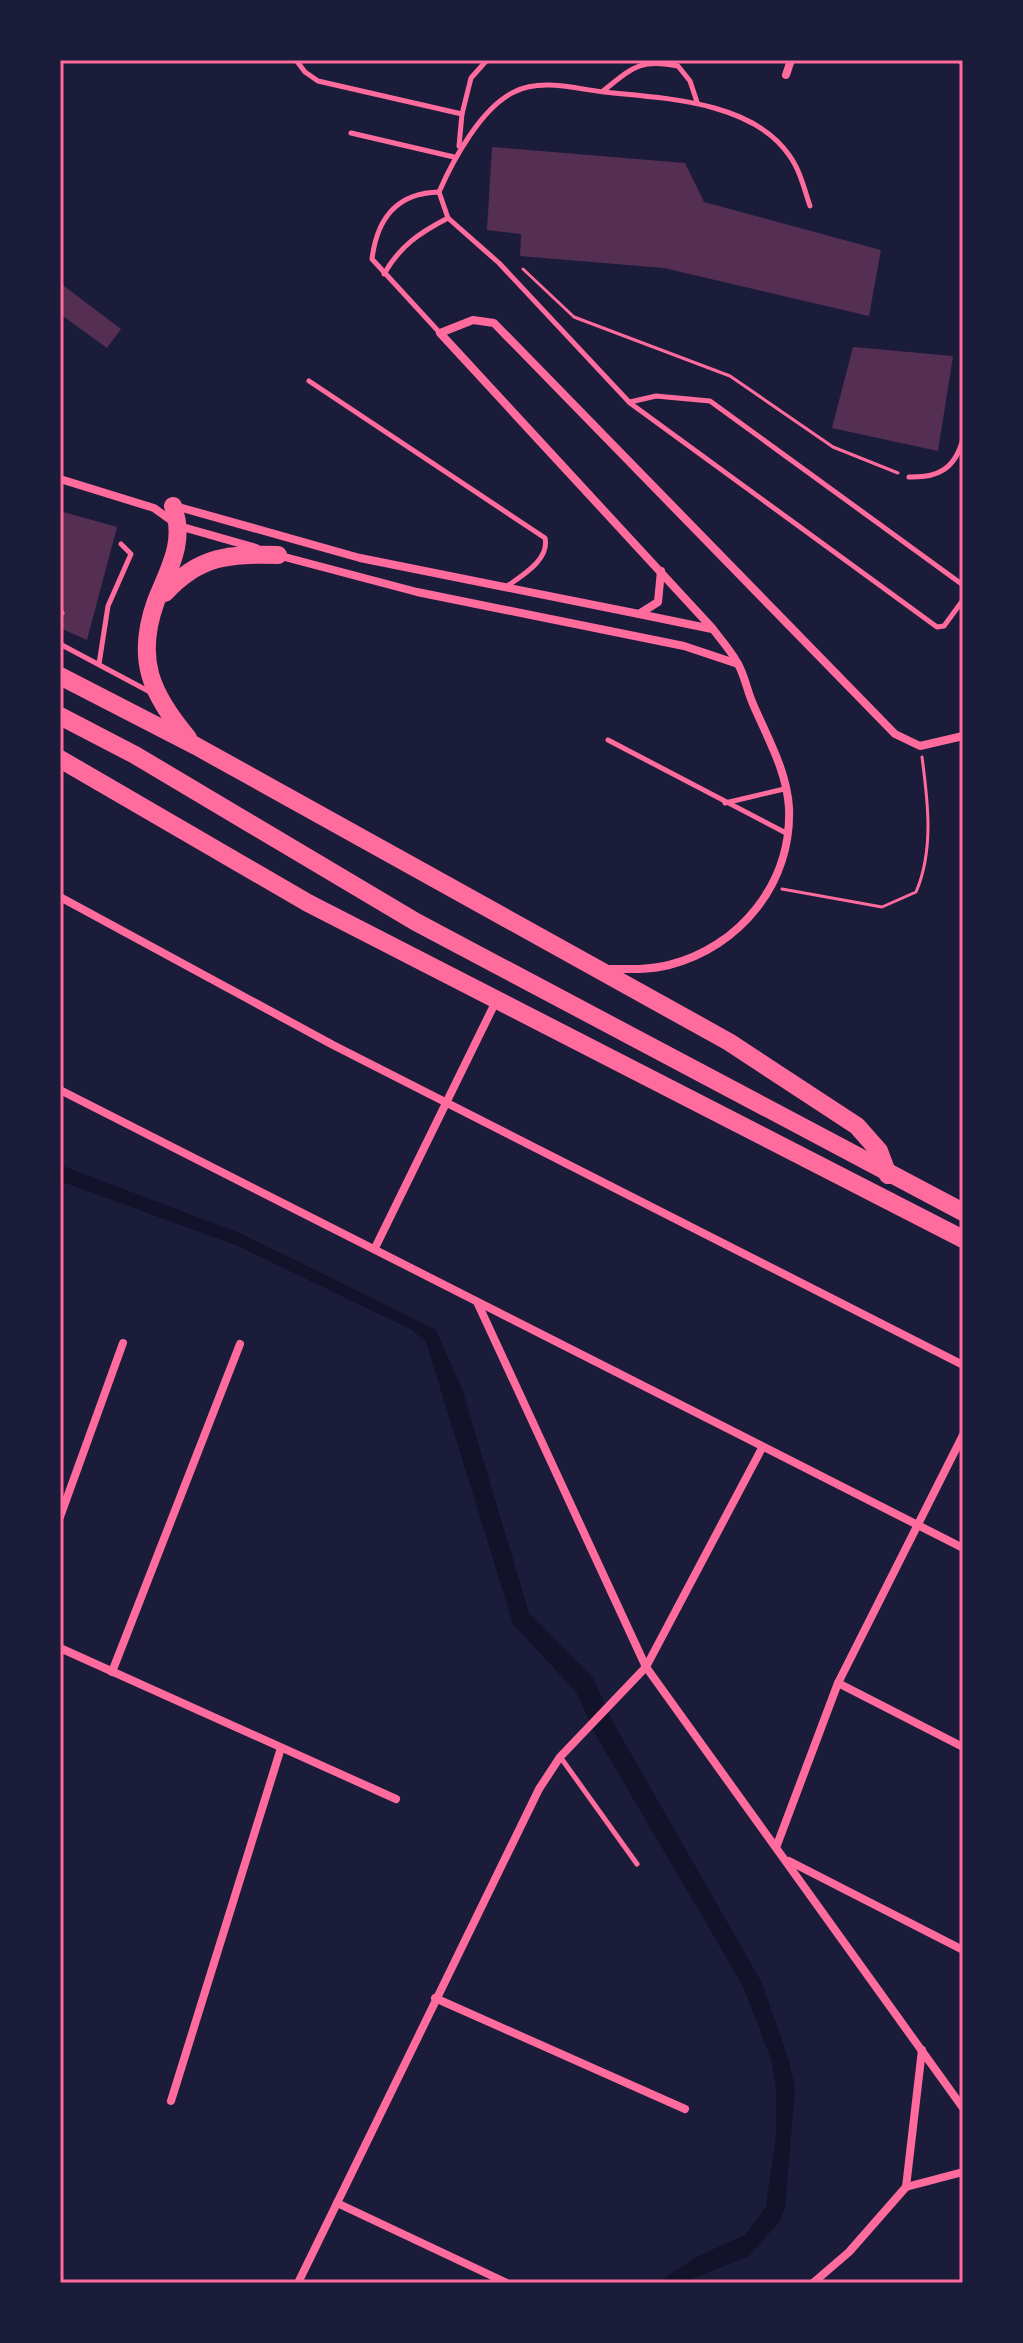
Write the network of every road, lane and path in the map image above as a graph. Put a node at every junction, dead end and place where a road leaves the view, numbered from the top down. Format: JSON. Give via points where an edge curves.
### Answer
{"nodes":[{"id":1,"x":296,"y":60,"type":"edge"},
{"id":2,"x":487,"y":60,"type":"edge"},
{"id":3,"x":791,"y":60,"type":"edge"},
{"id":4,"x":786,"y":75,"type":"dead end"},
{"id":5,"x":602,"y":92,"type":"junction"},
{"id":6,"x":697,"y":102,"type":"junction"},
{"id":7,"x":462,"y":114,"type":"junction"},
{"id":8,"x":351,"y":133,"type":"dead end"},
{"id":9,"x":459,"y":147,"type":"junction"},
{"id":10,"x":454,"y":157,"type":"junction"},
{"id":11,"x":439,"y":192,"type":"junction"},
{"id":12,"x":810,"y":206,"type":"dead end"},
{"id":13,"x":448,"y":218,"type":"junction"},
{"id":14,"x":517,"y":263,"type":"dead end"},
{"id":15,"x":384,"y":274,"type":"junction"},
{"id":16,"x":440,"y":333,"type":"junction"},
{"id":17,"x":309,"y":381,"type":"dead end"},
{"id":18,"x":630,"y":403,"type":"junction"},
{"id":19,"x":963,"y":439,"type":"edge"},
{"id":20,"x":909,"y":477,"type":"joint"},
{"id":21,"x":60,"y":479,"type":"edge"},
{"id":22,"x":164,"y":507,"type":"junction"},
{"id":23,"x":179,"y":526,"type":"junction"},
{"id":24,"x":121,"y":544,"type":"dead end"},
{"id":25,"x":278,"y":555,"type":"junction"},
{"id":26,"x":661,"y":571,"type":"junction"},
{"id":27,"x":963,"y":585,"type":"edge"},
{"id":28,"x":505,"y":587,"type":"junction"},
{"id":29,"x":963,"y":600,"type":"edge"},
{"id":30,"x":155,"y":604,"type":"junction"},
{"id":31,"x":639,"y":614,"type":"junction"},
{"id":32,"x":713,"y":629,"type":"junction"},
{"id":33,"x":60,"y":644,"type":"edge"},
{"id":34,"x":99,"y":664,"type":"junction"},
{"id":35,"x":739,"y":664,"type":"junction"},
{"id":36,"x":60,"y":676,"type":"edge"},
{"id":37,"x":156,"y":695,"type":"junction"},
{"id":38,"x":60,"y":716,"type":"edge"},
{"id":39,"x":963,"y":736,"type":"edge"},
{"id":40,"x":608,"y":740,"type":"dead end"},
{"id":41,"x":196,"y":746,"type":"junction"},
{"id":42,"x":920,"y":746,"type":"junction"},
{"id":43,"x":60,"y":759,"type":"edge"},
{"id":44,"x":784,"y":789,"type":"junction"},
{"id":45,"x":724,"y":803,"type":"junction"},
{"id":46,"x":786,"y":833,"type":"junction"},
{"id":47,"x":772,"y":887,"type":"junction"},
{"id":48,"x":60,"y":897,"type":"edge"},
{"id":49,"x":597,"y":969,"type":"junction"},
{"id":50,"x":497,"y":998,"type":"junction"},
{"id":51,"x":60,"y":1090,"type":"edge"},
{"id":52,"x":447,"y":1101,"type":"junction"},
{"id":53,"x":888,"y":1175,"type":"junction"},
{"id":54,"x":963,"y":1212,"type":"edge"},
{"id":55,"x":963,"y":1239,"type":"edge"},
{"id":56,"x":375,"y":1248,"type":"junction"},
{"id":57,"x":477,"y":1303,"type":"junction"},
{"id":58,"x":123,"y":1343,"type":"dead end"},
{"id":59,"x":240,"y":1344,"type":"dead end"},
{"id":60,"x":963,"y":1365,"type":"edge"},
{"id":61,"x":963,"y":1435,"type":"edge"},
{"id":62,"x":762,"y":1448,"type":"junction"},
{"id":63,"x":60,"y":1517,"type":"edge"},
{"id":64,"x":917,"y":1525,"type":"junction"},
{"id":65,"x":963,"y":1548,"type":"edge"},
{"id":66,"x":60,"y":1648,"type":"edge"},
{"id":67,"x":646,"y":1667,"type":"junction"},
{"id":68,"x":112,"y":1672,"type":"junction"},
{"id":69,"x":838,"y":1683,"type":"junction"},
{"id":70,"x":963,"y":1747,"type":"edge"},
{"id":71,"x":281,"y":1748,"type":"junction"},
{"id":72,"x":560,"y":1757,"type":"junction"},
{"id":73,"x":396,"y":1799,"type":"dead end"},
{"id":74,"x":777,"y":1845,"type":"junction"},
{"id":75,"x":787,"y":1860,"type":"junction"},
{"id":76,"x":637,"y":1864,"type":"dead end"},
{"id":77,"x":963,"y":1950,"type":"edge"},
{"id":78,"x":435,"y":1998,"type":"junction"},
{"id":79,"x":922,"y":2050,"type":"junction"},
{"id":80,"x":171,"y":2101,"type":"dead end"},
{"id":81,"x":963,"y":2108,"type":"edge"},
{"id":82,"x":685,"y":2109,"type":"dead end"},
{"id":83,"x":963,"y":2172,"type":"edge"},
{"id":84,"x":906,"y":2187,"type":"junction"},
{"id":85,"x":337,"y":2203,"type":"junction"},
{"id":86,"x":298,"y":2283,"type":"edge"},
{"id":87,"x":507,"y":2283,"type":"edge"},
{"id":88,"x":813,"y":2283,"type":"edge"}],
"edges":[{"from":1,"to":7,"type":"lane","via":[[318,81]]},
{"from":2,"to":7,"type":"lane","via":[[471,78]]},
{"from":3,"to":4,"type":"street"},
{"from":5,"to":6,"type":"lane"},
{"from":5,"to":6,"type":"lane","via":[[636,65],[657,62],[678,66]]},
{"from":5,"to":9,"type":"lane","via":[[550,86],[518,89]]},
{"from":6,"to":12,"type":"lane","via":[[751,125],[788,152]]},
{"from":7,"to":9,"type":"lane"},
{"from":8,"to":10,"type":"lane"},
{"from":9,"to":10,"type":"lane"},
{"from":10,"to":11,"type":"lane"},
{"from":11,"to":13,"type":"lane"},
{"from":11,"to":15,"type":"lane","via":[[416,193],[396,206],[376,230],[372,259]]},
{"from":13,"to":15,"type":"lane","via":[[397,251]]},
{"from":13,"to":18,"type":"lane","via":[[499,263]]},
{"from":14,"to":20,"type":"path","via":[[574,317],[730,376],[833,447]]},
{"from":15,"to":16,"type":"lane"},
{"from":16,"to":26,"type":"street"},
{"from":16,"to":42,"type":"street","via":[[479,319],[494,323],[886,726],[905,742]]},
{"from":17,"to":28,"type":"lane","via":[[545,538],[543,554]]},
{"from":18,"to":27,"type":"lane","via":[[656,396],[710,401]]},
{"from":18,"to":29,"type":"lane","via":[[934,625],[944,626]]},
{"from":19,"to":20,"type":"lane","via":[[948,468],[932,478]]},
{"from":21,"to":22,"type":"street"},
{"from":22,"to":23,"type":"highway"},
{"from":22,"to":28,"type":"street","via":[[360,558]]},
{"from":23,"to":25,"type":"street"},
{"from":23,"to":30,"type":"highway","via":[[173,564]]},
{"from":24,"to":34,"type":"lane","via":[[131,554],[108,606]]},
{"from":25,"to":30,"type":"highway","via":[[225,556],[201,564]]},
{"from":25,"to":35,"type":"street","via":[[417,592],[684,646]]},
{"from":26,"to":31,"type":"street","via":[[658,602]]},
{"from":26,"to":32,"type":"street"},
{"from":28,"to":31,"type":"street"},
{"from":30,"to":37,"type":"highway","via":[[145,660]]},
{"from":31,"to":32,"type":"street"},
{"from":32,"to":35,"type":"street"},
{"from":33,"to":34,"type":"lane"},
{"from":34,"to":37,"type":"lane"},
{"from":35,"to":44,"type":"street"},
{"from":36,"to":41,"type":"highway"},
{"from":37,"to":41,"type":"highway"},
{"from":38,"to":53,"type":"highway","via":[[416,922]]},
{"from":39,"to":42,"type":"street"},
{"from":40,"to":45,"type":"lane"},
{"from":41,"to":49,"type":"highway"},
{"from":42,"to":47,"type":"path","via":[[927,867],[916,892],[882,907]]},
{"from":43,"to":50,"type":"highway","via":[[308,903]]},
{"from":44,"to":45,"type":"lane"},
{"from":44,"to":46,"type":"street","via":[[789,808]]},
{"from":45,"to":46,"type":"lane"},
{"from":46,"to":47,"type":"street"},
{"from":47,"to":49,"type":"street","via":[[747,923],[717,946],[667,966]]},
{"from":48,"to":52,"type":"street"},
{"from":49,"to":53,"type":"highway","via":[[729,1042],[857,1126],[879,1151]]},
{"from":50,"to":52,"type":"street"},
{"from":50,"to":55,"type":"highway"},
{"from":51,"to":56,"type":"street"},
{"from":52,"to":56,"type":"street"},
{"from":52,"to":60,"type":"street"},
{"from":53,"to":54,"type":"highway"},
{"from":56,"to":57,"type":"street"},
{"from":57,"to":62,"type":"street"},
{"from":57,"to":67,"type":"street"},
{"from":58,"to":63,"type":"street"},
{"from":59,"to":68,"type":"street"},
{"from":61,"to":64,"type":"street"},
{"from":62,"to":64,"type":"street"},
{"from":62,"to":67,"type":"street"},
{"from":64,"to":65,"type":"street"},
{"from":64,"to":69,"type":"street"},
{"from":66,"to":68,"type":"street"},
{"from":67,"to":72,"type":"street"},
{"from":67,"to":74,"type":"street"},
{"from":68,"to":71,"type":"street"},
{"from":69,"to":70,"type":"street"},
{"from":69,"to":74,"type":"street"},
{"from":71,"to":73,"type":"street"},
{"from":71,"to":80,"type":"street"},
{"from":72,"to":76,"type":"lane"},
{"from":72,"to":78,"type":"street","via":[[519,1825]]},
{"from":74,"to":75,"type":"street"},
{"from":75,"to":77,"type":"street"},
{"from":75,"to":79,"type":"street"},
{"from":78,"to":82,"type":"street"},
{"from":78,"to":85,"type":"street"},
{"from":79,"to":81,"type":"street"},
{"from":79,"to":84,"type":"street"},
{"from":83,"to":84,"type":"street"},
{"from":84,"to":88,"type":"street","via":[[849,2252]]},
{"from":85,"to":86,"type":"street"},
{"from":85,"to":87,"type":"street"}]}
